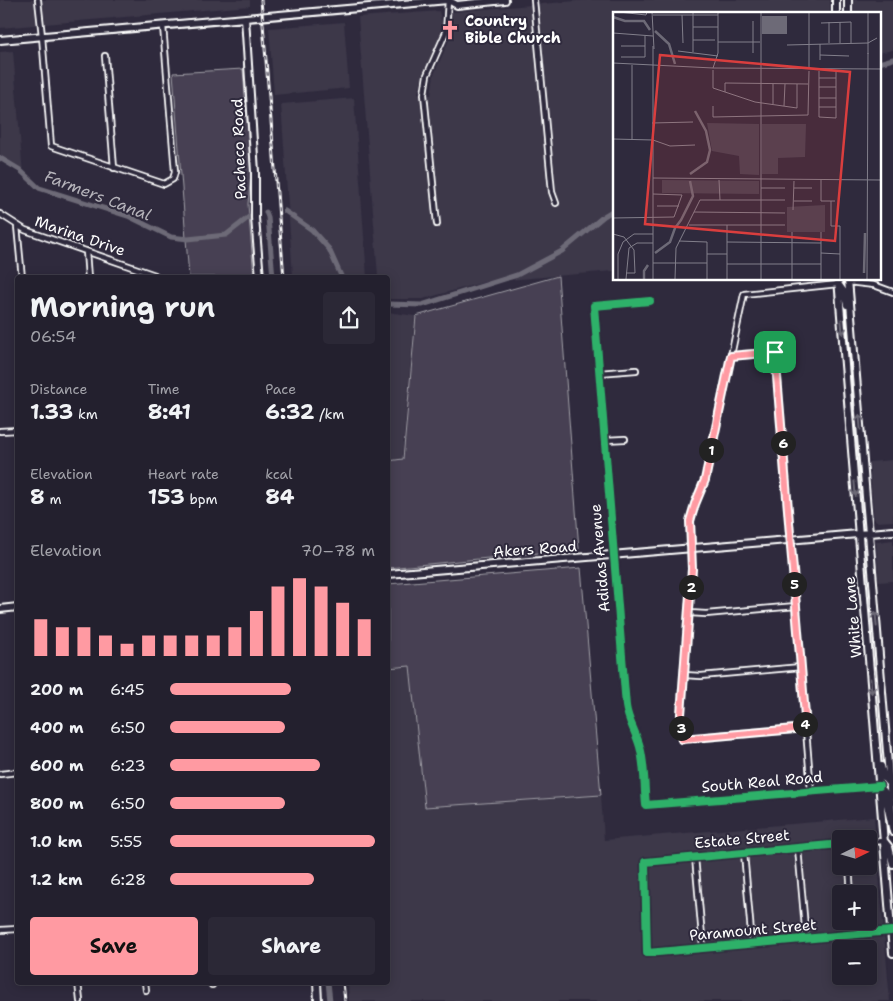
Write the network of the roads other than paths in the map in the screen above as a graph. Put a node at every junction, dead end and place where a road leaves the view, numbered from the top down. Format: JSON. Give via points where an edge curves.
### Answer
{"nodes":[{"id":1,"x":38,"y":0,"type":"edge"},
{"id":2,"x":448,"y":0,"type":"edge"},
{"id":3,"x":505,"y":0,"type":"edge"},
{"id":4,"x":534,"y":0,"type":"edge"},
{"id":5,"x":245,"y":18,"type":"junction"},
{"id":6,"x":163,"y":26,"type":"junction"},
{"id":7,"x":42,"y":36,"type":"junction"},
{"id":8,"x":0,"y":40,"type":"edge"},
{"id":9,"x":104,"y":56,"type":"dead end"},
{"id":10,"x":114,"y":168,"type":"junction"},
{"id":11,"x":556,"y":203,"type":"dead end"},
{"id":12,"x":0,"y":214,"type":"edge"},
{"id":13,"x":436,"y":224,"type":"dead end"},
{"id":14,"x":17,"y":226,"type":"junction"},
{"id":15,"x":86,"y":251,"type":"junction"},
{"id":16,"x":22,"y":275,"type":"edge"},
{"id":17,"x":88,"y":275,"type":"edge"},
{"id":18,"x":152,"y":275,"type":"edge"},
{"id":19,"x":260,"y":275,"type":"edge"},
{"id":20,"x":843,"y":280,"type":"edge"},
{"id":21,"x":893,"y":292,"type":"edge"},
{"id":22,"x":650,"y":302,"type":"dead end"},
{"id":23,"x":853,"y":326,"type":"junction"},
{"id":24,"x":731,"y":356,"type":"junction"},
{"id":25,"x":636,"y":370,"type":"dead end"},
{"id":26,"x":599,"y":373,"type":"junction"},
{"id":27,"x":15,"y":430,"type":"edge"},
{"id":28,"x":0,"y":431,"type":"edge"},
{"id":29,"x":625,"y":438,"type":"dead end"},
{"id":30,"x":604,"y":440,"type":"junction"},
{"id":31,"x":893,"y":531,"type":"edge"},
{"id":32,"x":869,"y":533,"type":"junction"},
{"id":33,"x":859,"y":534,"type":"junction"},
{"id":34,"x":790,"y":540,"type":"junction"},
{"id":35,"x":691,"y":548,"type":"junction"},
{"id":36,"x":614,"y":555,"type":"junction"},
{"id":37,"x":390,"y":574,"type":"edge"},
{"id":38,"x":796,"y":606,"type":"junction"},
{"id":39,"x":15,"y":607,"type":"edge"},
{"id":40,"x":0,"y":609,"type":"edge"},
{"id":41,"x":689,"y":613,"type":"junction"},
{"id":42,"x":801,"y":667,"type":"junction"},
{"id":43,"x":684,"y":675,"type":"junction"},
{"id":44,"x":806,"y":728,"type":"junction"},
{"id":45,"x":876,"y":740,"type":"junction"},
{"id":46,"x":15,"y":772,"type":"edge"},
{"id":47,"x":0,"y":774,"type":"edge"},
{"id":48,"x":892,"y":785,"type":"edge"},
{"id":49,"x":879,"y":786,"type":"junction"},
{"id":50,"x":811,"y":791,"type":"junction"},
{"id":51,"x":646,"y":805,"type":"joint"},
{"id":52,"x":893,"y":824,"type":"edge"},
{"id":53,"x":893,"y":832,"type":"edge"},
{"id":54,"x":884,"y":840,"type":"junction"},
{"id":55,"x":878,"y":841,"type":"edge"},
{"id":56,"x":832,"y":845,"type":"edge"},
{"id":57,"x":798,"y":848,"type":"junction"},
{"id":58,"x":744,"y":853,"type":"junction"},
{"id":59,"x":695,"y":857,"type":"junction"},
{"id":60,"x":893,"y":864,"type":"edge"},
{"id":61,"x":15,"y":928,"type":"edge"},
{"id":62,"x":0,"y":930,"type":"edge"},
{"id":63,"x":855,"y":930,"type":"edge"},
{"id":64,"x":891,"y":931,"type":"junction"},
{"id":65,"x":855,"y":935,"type":"junction"},
{"id":66,"x":806,"y":939,"type":"junction"},
{"id":67,"x":752,"y":944,"type":"junction"},
{"id":68,"x":703,"y":948,"type":"junction"},
{"id":69,"x":893,"y":950,"type":"edge"},
{"id":70,"x":647,"y":953,"type":"joint"},
{"id":71,"x":78,"y":985,"type":"edge"},
{"id":72,"x":145,"y":985,"type":"edge"},
{"id":73,"x":317,"y":985,"type":"edge"},
{"id":74,"x":146,"y":990,"type":"dead end"},
{"id":75,"x":80,"y":1001,"type":"edge"},
{"id":76,"x":318,"y":1001,"type":"edge"}],
"edges":[{"from":1,"to":7,"type":"street"},
{"from":2,"to":3,"type":"main road","via":[[457,5]]},
{"from":2,"to":5,"type":"main road"},
{"from":2,"to":13,"type":"street","via":[[446,32],[427,75],[424,94]]},
{"from":4,"to":11,"type":"street","via":[[552,192]]},
{"from":5,"to":6,"type":"main road"},
{"from":5,"to":19,"type":"main road","name":"Pacheco Road"},
{"from":6,"to":7,"type":"main road"},
{"from":6,"to":10,"type":"street","via":[[175,172],[171,182],[160,184]]},
{"from":7,"to":8,"type":"main road"},
{"from":7,"to":10,"type":"street","via":[[51,146]]},
{"from":9,"to":10,"type":"street"},
{"from":12,"to":14,"type":"street","name":"Marina Drive"},
{"from":14,"to":15,"type":"street","name":"Marina Drive"},
{"from":14,"to":16,"type":"street"},
{"from":15,"to":17,"type":"street"},
{"from":15,"to":18,"type":"street","name":"Marina Drive"},
{"from":20,"to":21,"type":"street"},
{"from":20,"to":23,"type":"main road","name":"White Lane"},
{"from":20,"to":23,"type":"main road"},
{"from":20,"to":24,"type":"street","via":[[744,294]]},
{"from":20,"to":33,"type":"main road","name":"White Lane","one_way":true},
{"from":22,"to":26,"type":"street","name":"Adidas Avenue","via":[[594,306]]},
{"from":32,"to":23,"type":"main road","name":"White Lane","one_way":true},
{"from":24,"to":34,"type":"street","via":[[775,352]]},
{"from":24,"to":35,"type":"street","via":[[705,480],[692,512]]},
{"from":25,"to":26,"type":"street"},
{"from":26,"to":30,"type":"street","name":"Adidas Avenue"},
{"from":27,"to":28,"type":"street"},
{"from":29,"to":30,"type":"street"},
{"from":30,"to":36,"type":"street","name":"Adidas Avenue"},
{"from":31,"to":32,"type":"main road","name":"Akers Road"},
{"from":32,"to":33,"type":"main road","name":"Akers Road"},
{"from":48,"to":32,"type":"main road","name":"White Lane","one_way":true},
{"from":33,"to":34,"type":"main road","name":"Akers Road"},
{"from":33,"to":45,"type":"main road","name":"White Lane","one_way":true},
{"from":34,"to":35,"type":"main road","name":"Akers Road"},
{"from":34,"to":38,"type":"street"},
{"from":35,"to":36,"type":"main road","name":"Akers Road"},
{"from":35,"to":41,"type":"street"},
{"from":36,"to":37,"type":"main road","name":"Akers Road"},
{"from":36,"to":51,"type":"street","name":"Adidas Avenue","via":[[626,706],[642,753]]},
{"from":38,"to":41,"type":"street"},
{"from":38,"to":42,"type":"street"},
{"from":39,"to":40,"type":"main road"},
{"from":41,"to":43,"type":"street"},
{"from":42,"to":43,"type":"street"},
{"from":42,"to":44,"type":"street"},
{"from":43,"to":44,"type":"street","via":[[682,739]]},
{"from":44,"to":50,"type":"street"},
{"from":45,"to":48,"type":"main road","via":[[884,778]]},
{"from":45,"to":49,"type":"main road","name":"White Lane"},
{"from":46,"to":47,"type":"street"},
{"from":48,"to":52,"type":"main road","name":"White Lane"},
{"from":49,"to":50,"type":"street","name":"South Real Road"},
{"from":49,"to":53,"type":"main road","via":[[884,791]]},
{"from":49,"to":54,"type":"main road","name":"White Lane"},
{"from":50,"to":51,"type":"street","name":"South Real Road"},
{"from":54,"to":55,"type":"street"},
{"from":54,"to":60,"type":"main road"},
{"from":54,"to":64,"type":"main road","name":"White Lane"},
{"from":56,"to":57,"type":"street","name":"Estate Street"},
{"from":57,"to":58,"type":"street","name":"Estate Street"},
{"from":57,"to":66,"type":"street"},
{"from":58,"to":59,"type":"street","name":"Estate Street"},
{"from":58,"to":67,"type":"street"},
{"from":59,"to":68,"type":"street"},
{"from":59,"to":70,"type":"street","name":"Estate Street","via":[[645,862]]},
{"from":61,"to":62,"type":"street"},
{"from":63,"to":65,"type":"street"},
{"from":64,"to":65,"type":"street","name":"Paramount Street"},
{"from":64,"to":69,"type":"main road","name":"White Lane"},
{"from":65,"to":66,"type":"street","name":"Paramount Street"},
{"from":66,"to":67,"type":"street","name":"Paramount Street"},
{"from":67,"to":68,"type":"street","name":"Paramount Street"},
{"from":68,"to":70,"type":"street","name":"Paramount Street"},
{"from":71,"to":75,"type":"street"},
{"from":72,"to":74,"type":"street"},
{"from":73,"to":76,"type":"main road"}]}
